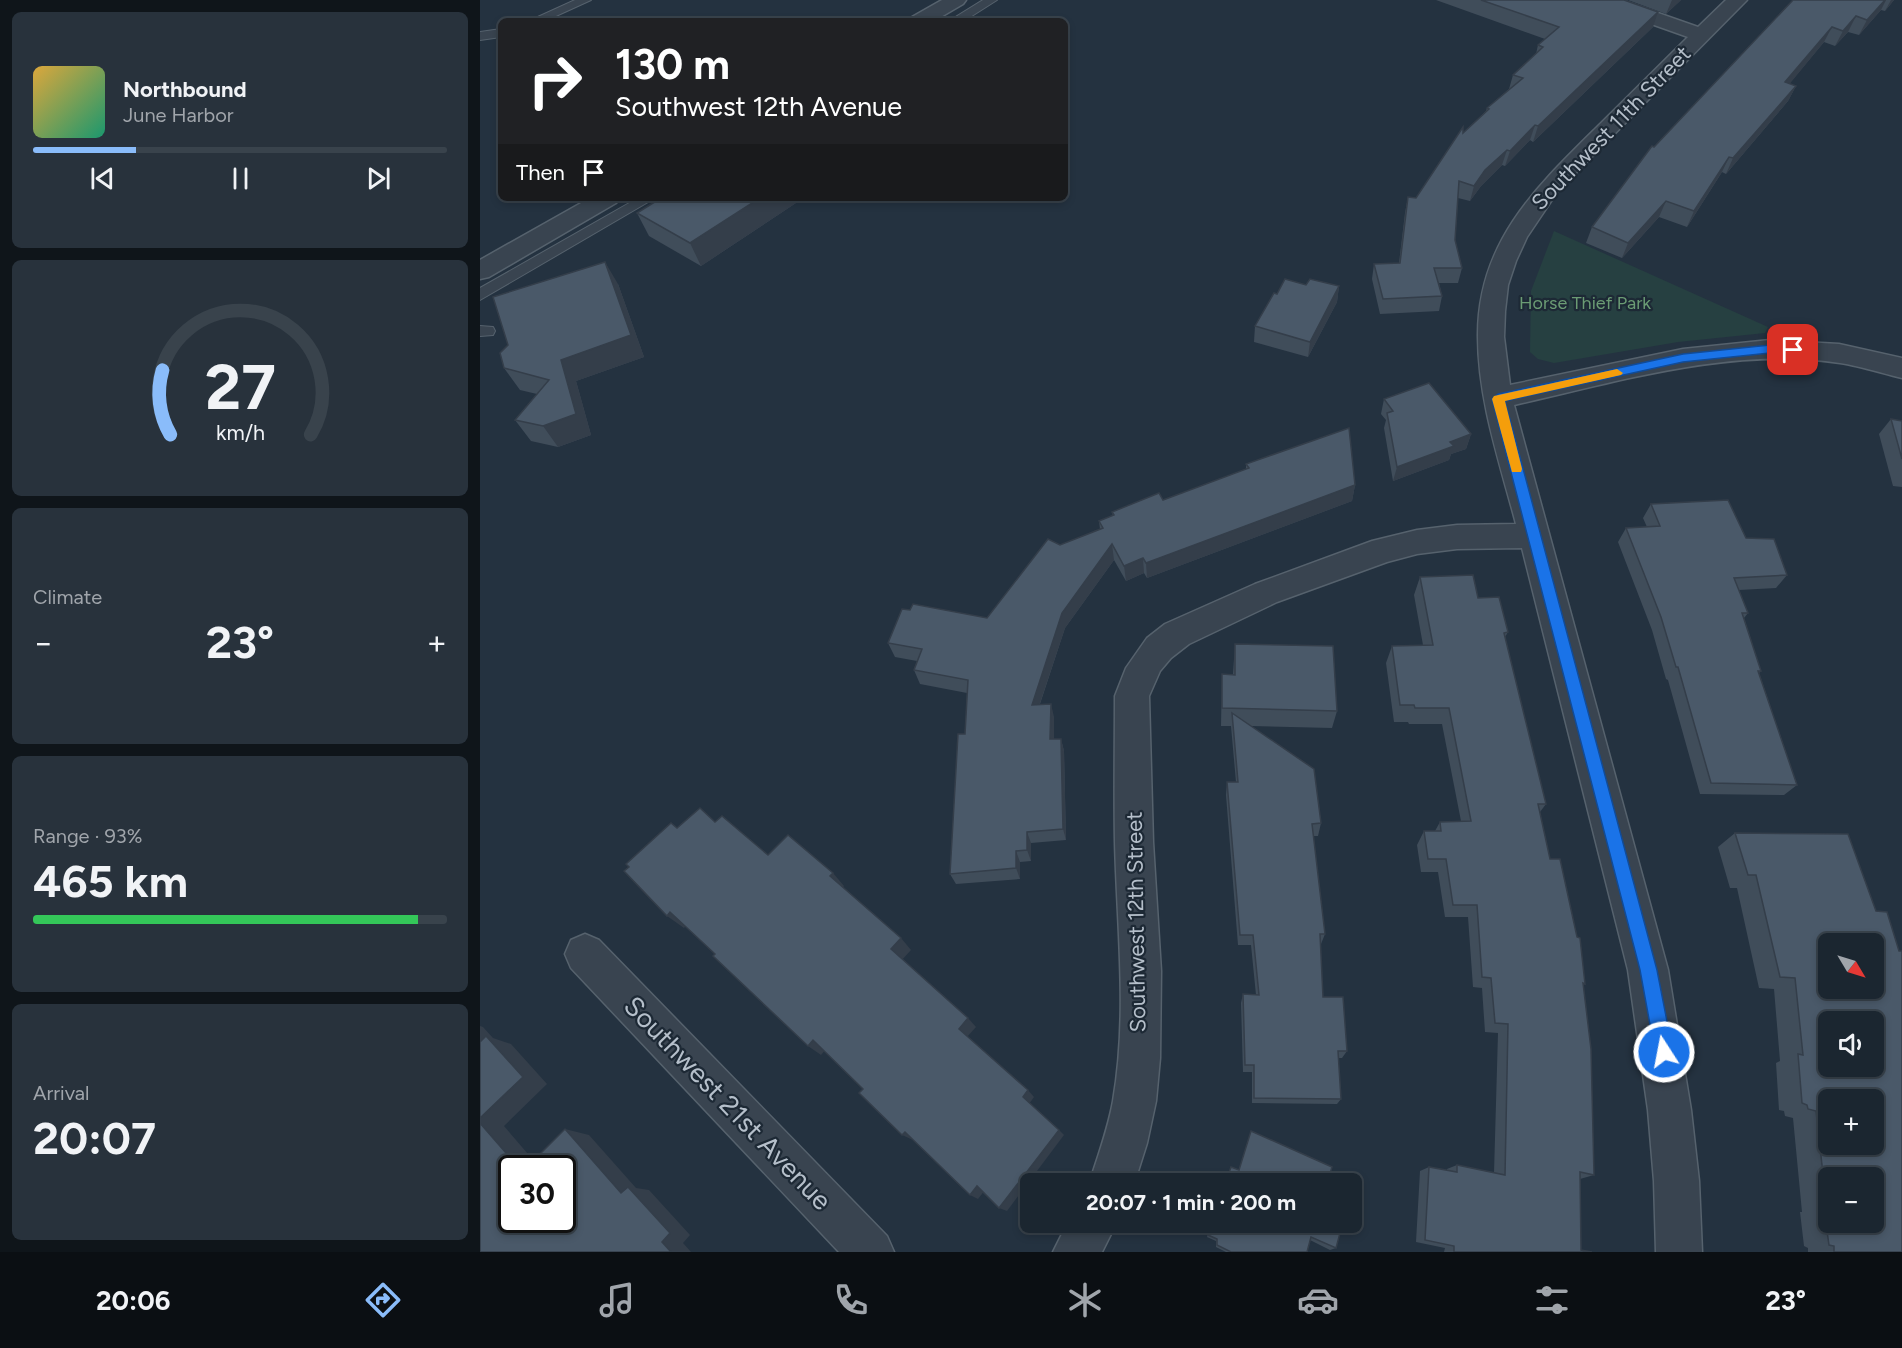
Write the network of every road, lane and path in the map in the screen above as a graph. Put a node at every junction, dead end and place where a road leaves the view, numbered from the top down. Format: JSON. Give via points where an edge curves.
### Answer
{"nodes":[{"id":1,"x":585,"y":0,"type":"edge"},
{"id":2,"x":956,"y":0,"type":"edge"},
{"id":3,"x":991,"y":0,"type":"edge"},
{"id":4,"x":1602,"y":0,"type":"edge"},
{"id":5,"x":1737,"y":0,"type":"edge"},
{"id":6,"x":542,"y":18,"type":"edge"},
{"id":7,"x":924,"y":18,"type":"edge"},
{"id":8,"x":960,"y":18,"type":"edge"},
{"id":9,"x":498,"y":33,"type":"edge"},
{"id":10,"x":1702,"y":35,"type":"junction"},
{"id":11,"x":480,"y":36,"type":"edge"},
{"id":12,"x":603,"y":201,"type":"edge"},
{"id":13,"x":643,"y":201,"type":"edge"},
{"id":14,"x":480,"y":271,"type":"edge"},
{"id":15,"x":480,"y":295,"type":"edge"},
{"id":16,"x":1902,"y":368,"type":"edge"},
{"id":17,"x":1498,"y":399,"type":"junction"},
{"id":18,"x":1534,"y":536,"type":"junction"},
{"id":19,"x":585,"y":954,"type":"dead end"},
{"id":20,"x":1114,"y":1173,"type":"edge"},
{"id":21,"x":1088,"y":1233,"type":"edge"},
{"id":22,"x":872,"y":1252,"type":"edge"},
{"id":23,"x":1077,"y":1252,"type":"edge"},
{"id":24,"x":1680,"y":1252,"type":"edge"}],
"edges":[{"from":1,"to":6,"type":"lane"},
{"from":2,"to":7,"type":"street"},
{"from":3,"to":8,"type":"lane"},
{"from":4,"to":10,"type":"street"},
{"from":5,"to":10,"type":"street","name":"Southwest 11th Street"},
{"from":9,"to":11,"type":"lane"},
{"from":10,"to":17,"type":"street","name":"Southwest 11th Street","via":[[1550,186],[1517,230],[1497,278],[1490,316]]},
{"from":12,"to":14,"type":"street"},
{"from":13,"to":15,"type":"lane"},
{"from":16,"to":17,"type":"street","via":[[1839,353],[1770,349],[1683,358]]},
{"from":17,"to":18,"type":"street","name":"Southwest 11th Street"},
{"from":18,"to":20,"type":"street","name":"Southwest 12th Street","via":[[1456,537],[1383,550],[1266,593],[1177,634],[1148,661],[1132,696],[1140,953],[1138,1063],[1127,1131]]},
{"from":18,"to":24,"type":"street","name":"Southwest 11th Street","via":[[1648,970],[1664,1052],[1674,1135]]},
{"from":19,"to":22,"type":"street","name":"Southwest 21st Avenue"},
{"from":21,"to":23,"type":"street"}]}
